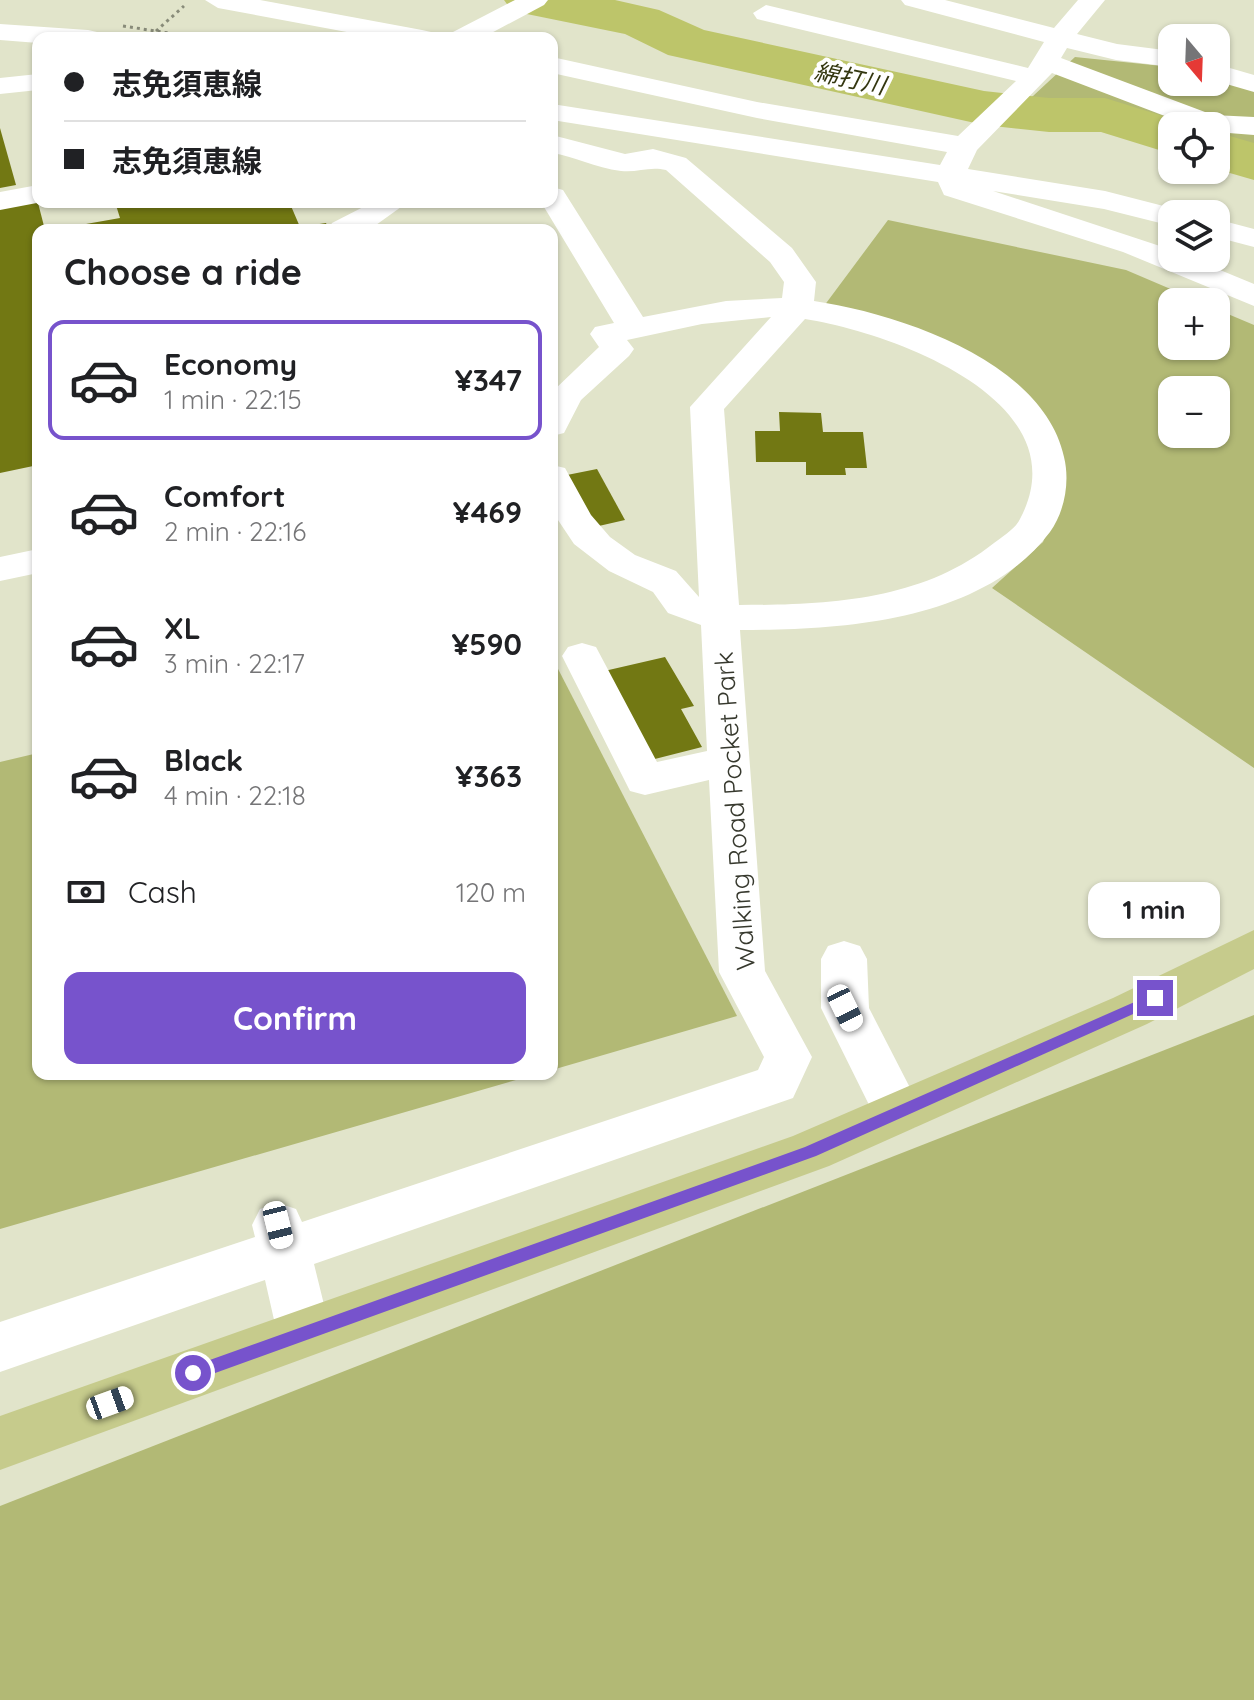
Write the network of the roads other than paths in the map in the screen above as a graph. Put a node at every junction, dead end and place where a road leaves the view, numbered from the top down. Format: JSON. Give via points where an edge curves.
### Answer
{"nodes":[{"id":1,"x":218,"y":0,"type":"edge"},
{"id":2,"x":535,"y":0,"type":"edge"},
{"id":3,"x":914,"y":0,"type":"edge"},
{"id":4,"x":1092,"y":0,"type":"edge"},
{"id":5,"x":766,"y":13,"type":"dead end"},
{"id":6,"x":0,"y":32,"type":"edge"},
{"id":7,"x":390,"y":32,"type":"edge"},
{"id":8,"x":474,"y":32,"type":"edge"},
{"id":9,"x":32,"y":34,"type":"edge"},
{"id":10,"x":1060,"y":37,"type":"junction"},
{"id":11,"x":1158,"y":57,"type":"edge"},
{"id":12,"x":1230,"y":62,"type":"edge"},
{"id":13,"x":1254,"y":63,"type":"edge"},
{"id":14,"x":558,"y":66,"type":"edge"},
{"id":15,"x":1041,"y":70,"type":"junction"},
{"id":16,"x":1230,"y":76,"type":"edge"},
{"id":17,"x":32,"y":78,"type":"edge"},
{"id":18,"x":1254,"y":84,"type":"edge"},
{"id":19,"x":0,"y":86,"type":"edge"},
{"id":20,"x":558,"y":113,"type":"edge"},
{"id":21,"x":1254,"y":126,"type":"edge"},
{"id":22,"x":558,"y":145,"type":"edge"},
{"id":23,"x":964,"y":146,"type":"junction"},
{"id":24,"x":950,"y":175,"type":"junction"},
{"id":25,"x":32,"y":195,"type":"edge"},
{"id":26,"x":0,"y":201,"type":"edge"},
{"id":27,"x":558,"y":206,"type":"edge"},
{"id":28,"x":385,"y":208,"type":"edge"},
{"id":29,"x":1158,"y":213,"type":"edge"},
{"id":30,"x":357,"y":224,"type":"edge"},
{"id":31,"x":1230,"y":232,"type":"edge"},
{"id":32,"x":1254,"y":238,"type":"edge"},
{"id":33,"x":1254,"y":296,"type":"edge"},
{"id":34,"x":797,"y":308,"type":"junction"},
{"id":35,"x":634,"y":329,"type":"junction"},
{"id":36,"x":558,"y":410,"type":"edge"},
{"id":37,"x":558,"y":488,"type":"edge"},
{"id":38,"x":32,"y":562,"type":"edge"},
{"id":39,"x":0,"y":569,"type":"edge"},
{"id":40,"x":722,"y":618,"type":"junction"},
{"id":41,"x":582,"y":656,"type":"dead end"},
{"id":42,"x":730,"y":760,"type":"junction"},
{"id":43,"x":1254,"y":948,"type":"edge"},
{"id":44,"x":844,"y":959,"type":"dead end"},
{"id":45,"x":898,"y":1113,"type":"junction"},
{"id":46,"x":278,"y":1225,"type":"dead end"},
{"id":47,"x":304,"y":1333,"type":"junction"},
{"id":48,"x":0,"y":1347,"type":"edge"},
{"id":49,"x":0,"y":1443,"type":"edge"}],
"edges":[{"from":1,"to":7,"type":"street"},
{"from":2,"to":8,"type":"street"},
{"from":3,"to":10,"type":"street"},
{"from":4,"to":10,"type":"street"},
{"from":5,"to":15,"type":"street"},
{"from":6,"to":9,"type":"street"},
{"from":10,"to":11,"type":"street"},
{"from":10,"to":15,"type":"street"},
{"from":12,"to":13,"type":"street"},
{"from":14,"to":23,"type":"street","via":[[757,110]]},
{"from":15,"to":21,"type":"street","via":[[1209,123]]},
{"from":15,"to":23,"type":"street"},
{"from":16,"to":18,"type":"street"},
{"from":17,"to":19,"type":"street"},
{"from":20,"to":24,"type":"street"},
{"from":22,"to":34,"type":"street","via":[[625,163],[653,158],[676,164],[781,255],[800,282]]},
{"from":23,"to":24,"type":"street"},
{"from":24,"to":29,"type":"street"},
{"from":24,"to":33,"type":"street","via":[[955,189],[1134,245]]},
{"from":25,"to":26,"type":"street"},
{"from":27,"to":35,"type":"street"},
{"from":28,"to":30,"type":"street"},
{"from":31,"to":32,"type":"street"},
{"from":34,"to":35,"type":"street","via":[[736,309]]},
{"from":34,"to":40,"type":"street","name":"Walking Road Pocket Park","via":[[707,407]]},
{"from":34,"to":40,"type":"street","via":[[874,321],[944,348],[998,385],[1039,429],[1052,481],[1037,524],[993,566],[938,592],[856,611]]},
{"from":35,"to":36,"type":"street","via":[[607,334],[617,349],[585,374]]},
{"from":37,"to":40,"type":"street","via":[[580,532],[623,563],[667,583],[682,606]]},
{"from":38,"to":39,"type":"street"},
{"from":40,"to":42,"type":"street","name":"Walking Road Pocket Park"},
{"from":41,"to":42,"type":"street","via":[[645,780]]},
{"from":42,"to":48,"type":"street","name":"Walking Road Pocket Park","via":[[742,972],[788,1057],[776,1084]]},
{"from":43,"to":45,"type":"main road","via":[[1130,1011]]},
{"from":44,"to":45,"type":"street","via":[[845,1008]]},
{"from":45,"to":47,"type":"main road","via":[[811,1151]]},
{"from":46,"to":47,"type":"street"},
{"from":47,"to":49,"type":"main road"}]}
